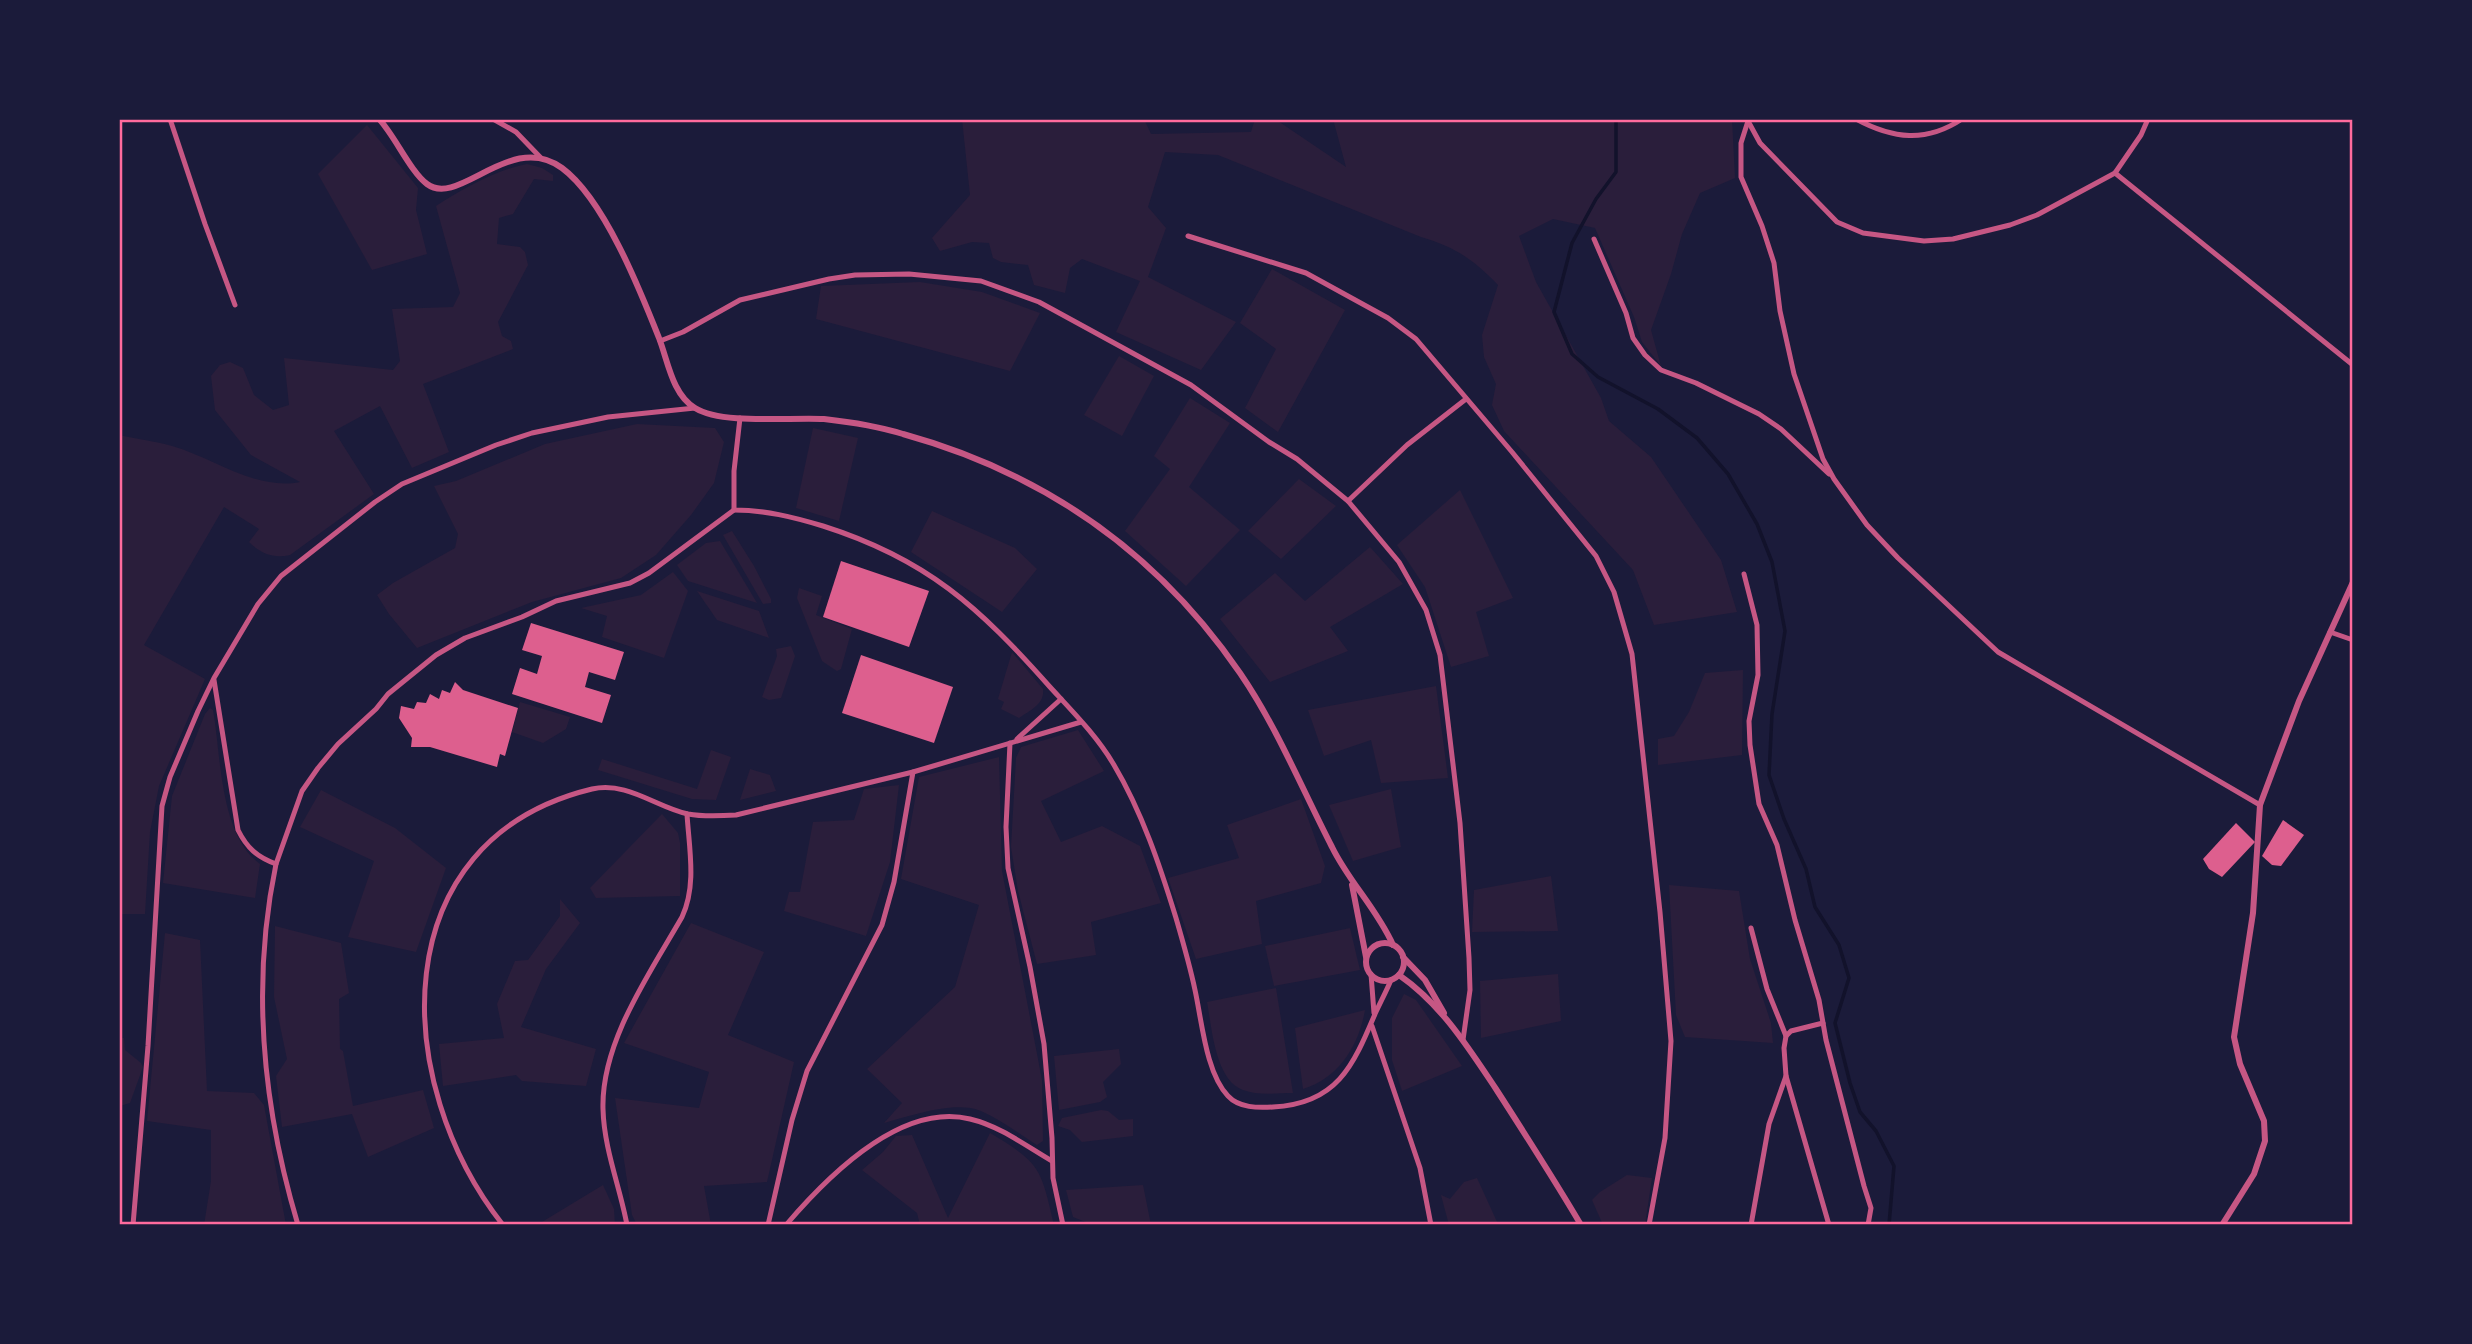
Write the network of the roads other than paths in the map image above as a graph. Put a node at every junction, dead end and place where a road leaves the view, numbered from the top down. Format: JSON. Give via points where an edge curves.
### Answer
{"nodes":[{"id":1,"x":170,"y":119,"type":"edge"},
{"id":2,"x":379,"y":119,"type":"edge"},
{"id":3,"x":493,"y":119,"type":"edge"},
{"id":4,"x":1856,"y":119,"type":"edge"},
{"id":5,"x":1962,"y":119,"type":"edge"},
{"id":6,"x":2148,"y":119,"type":"edge"},
{"id":7,"x":1747,"y":120,"type":"edge"},
{"id":8,"x":541,"y":158,"type":"junction"},
{"id":9,"x":2115,"y":173,"type":"junction"},
{"id":10,"x":1188,"y":236,"type":"dead end"},
{"id":11,"x":1594,"y":239,"type":"dead end"},
{"id":12,"x":235,"y":305,"type":"dead end"},
{"id":13,"x":660,"y":341,"type":"junction"},
{"id":14,"x":2353,"y":365,"type":"edge"},
{"id":15,"x":1466,"y":399,"type":"junction"},
{"id":16,"x":695,"y":408,"type":"junction"},
{"id":17,"x":740,"y":418,"type":"junction"},
{"id":18,"x":1834,"y":479,"type":"junction"},
{"id":19,"x":1348,"y":501,"type":"junction"},
{"id":20,"x":734,"y":510,"type":"junction"},
{"id":21,"x":1744,"y":574,"type":"dead end"},
{"id":22,"x":2353,"y":582,"type":"edge"},
{"id":23,"x":2330,"y":632,"type":"junction"},
{"id":24,"x":2353,"y":640,"type":"edge"},
{"id":25,"x":214,"y":678,"type":"junction"},
{"id":26,"x":1061,"y":699,"type":"junction"},
{"id":27,"x":1081,"y":722,"type":"junction"},
{"id":28,"x":1013,"y":742,"type":"junction"},
{"id":29,"x":913,"y":772,"type":"junction"},
{"id":30,"x":2260,"y":805,"type":"junction"},
{"id":31,"x":688,"y":814,"type":"junction"},
{"id":32,"x":276,"y":864,"type":"junction"},
{"id":33,"x":1352,"y":883,"type":"junction"},
{"id":34,"x":1751,"y":928,"type":"dead end"},
{"id":35,"x":1393,"y":945,"type":"junction"},
{"id":36,"x":1403,"y":957,"type":"junction"},
{"id":37,"x":1367,"y":959,"type":"junction"},
{"id":38,"x":1371,"y":974,"type":"junction"},
{"id":39,"x":1399,"y":975,"type":"junction"},
{"id":40,"x":1391,"y":980,"type":"junction"},
{"id":41,"x":1375,"y":1014,"type":"junction"},
{"id":42,"x":1448,"y":1021,"type":"junction"},
{"id":43,"x":1823,"y":1023,"type":"junction"},
{"id":44,"x":1372,"y":1026,"type":"junction"},
{"id":45,"x":1786,"y":1037,"type":"junction"},
{"id":46,"x":1462,"y":1040,"type":"junction"},
{"id":47,"x":1786,"y":1076,"type":"junction"},
{"id":48,"x":1052,"y":1161,"type":"junction"},
{"id":49,"x":133,"y":1225,"type":"edge"},
{"id":50,"x":298,"y":1225,"type":"edge"},
{"id":51,"x":503,"y":1225,"type":"edge"},
{"id":52,"x":627,"y":1225,"type":"edge"},
{"id":53,"x":768,"y":1225,"type":"edge"},
{"id":54,"x":786,"y":1225,"type":"edge"},
{"id":55,"x":1063,"y":1225,"type":"edge"},
{"id":56,"x":1431,"y":1225,"type":"edge"},
{"id":57,"x":1581,"y":1225,"type":"edge"},
{"id":58,"x":1649,"y":1225,"type":"edge"},
{"id":59,"x":1751,"y":1225,"type":"edge"},
{"id":60,"x":1829,"y":1225,"type":"edge"},
{"id":61,"x":1868,"y":1225,"type":"edge"},
{"id":62,"x":2222,"y":1225,"type":"edge"}],
"edges":[{"from":1,"to":12,"type":"street"},
{"from":2,"to":8,"type":"street","via":[[422,179],[433,187],[452,186],[513,159]]},
{"from":3,"to":8,"type":"street","via":[[516,132]]},
{"from":4,"to":5,"type":"street","via":[[1886,133],[1912,138],[1941,131]]},
{"from":6,"to":9,"type":"street"},
{"from":7,"to":9,"type":"street","via":[[1760,143],[1837,222],[1881,237],[1924,241],[1991,230],[2037,215]]},
{"from":7,"to":18,"type":"street","via":[[1741,143],[1741,177],[1774,262],[1794,374]]},
{"from":8,"to":13,"type":"street","via":[[563,169],[597,209]]},
{"from":9,"to":14,"type":"street"},
{"from":10,"to":15,"type":"street","via":[[1294,269],[1358,300],[1416,339]]},
{"from":11,"to":18,"type":"street","via":[[1633,338],[1645,355],[1661,370],[1759,414]]},
{"from":13,"to":16,"type":"street","via":[[679,392]]},
{"from":13,"to":19,"type":"street","via":[[740,299],[829,279],[909,274],[981,281],[1039,302],[1191,385]]},
{"from":15,"to":19,"type":"street","via":[[1407,445]]},
{"from":15,"to":58,"type":"street","via":[[1596,556],[1614,592],[1632,654],[1671,1041],[1665,1138]]},
{"from":16,"to":17,"type":"street"},
{"from":16,"to":25,"type":"street","via":[[608,417],[532,433],[402,484],[281,576],[258,604]]},
{"from":17,"to":20,"type":"street"},
{"from":17,"to":33,"type":"street","via":[[848,422],[922,439],[1019,477],[1090,519],[1161,580],[1240,673]]},
{"from":18,"to":30,"type":"street","via":[[1874,533],[1998,652]]},
{"from":19,"to":46,"type":"street","via":[[1399,562],[1426,610],[1440,655],[1460,823],[1469,958],[1470,990]]},
{"from":20,"to":26,"type":"street","via":[[759,510],[829,528],[922,568],[987,620]]},
{"from":20,"to":32,"type":"street","via":[[630,583],[556,601],[465,638],[436,655],[388,694],[318,768],[302,791]]},
{"from":21,"to":43,"type":"street","via":[[1757,625],[1758,676],[1749,721],[1759,804],[1777,845]]},
{"from":22,"to":23,"type":"street"},
{"from":23,"to":24,"type":"street"},
{"from":23,"to":30,"type":"street"},
{"from":25,"to":32,"type":"street","via":[[238,830],[254,854]]},
{"from":25,"to":49,"type":"street","via":[[170,776],[162,806]]},
{"from":26,"to":27,"type":"street"},
{"from":26,"to":28,"type":"street"},
{"from":27,"to":28,"type":"street"},
{"from":27,"to":44,"type":"street","via":[[1112,761],[1148,836],[1179,928],[1216,1079],[1230,1099],[1269,1108],[1321,1096],[1347,1073]]},
{"from":28,"to":29,"type":"street"},
{"from":28,"to":48,"type":"street","via":[[1006,816],[1008,868],[1044,1044]]},
{"from":29,"to":31,"type":"street","via":[[753,812]]},
{"from":29,"to":53,"type":"street","via":[[888,906],[807,1071]]},
{"from":30,"to":62,"type":"street","via":[[2253,913],[2234,1037],[2264,1121],[2265,1141],[2254,1174]]},
{"from":31,"to":51,"type":"street","via":[[611,787],[565,798],[519,820],[489,844],[456,882],[443,907],[423,985],[429,1061],[461,1159]]},
{"from":31,"to":52,"type":"street","via":[[690,900],[625,1019],[604,1090],[605,1132]]},
{"from":32,"to":50,"type":"street","via":[[266,928],[263,1035],[275,1138]]},
{"from":33,"to":35,"type":"street","via":[[1376,912]]},
{"from":33,"to":37,"type":"street"},
{"from":34,"to":45,"type":"street"},
{"from":35,"to":36,"type":"street"},
{"from":35,"to":37,"type":"street","via":[[1375,947]]},
{"from":36,"to":39,"type":"street"},
{"from":36,"to":42,"type":"street","via":[[1425,980]]},
{"from":37,"to":38,"type":"street"},
{"from":38,"to":40,"type":"street"},
{"from":38,"to":41,"type":"street"},
{"from":39,"to":40,"type":"street"},
{"from":39,"to":42,"type":"street"},
{"from":40,"to":41,"type":"street"},
{"from":41,"to":44,"type":"street"},
{"from":42,"to":46,"type":"street"},
{"from":43,"to":45,"type":"street","via":[[1791,1031]]},
{"from":43,"to":61,"type":"street","via":[[1871,1208]]},
{"from":44,"to":56,"type":"street","via":[[1420,1168]]},
{"from":45,"to":47,"type":"street"},
{"from":46,"to":57,"type":"street"},
{"from":47,"to":59,"type":"street","via":[[1769,1124]]},
{"from":47,"to":60,"type":"street"},
{"from":48,"to":54,"type":"street","via":[[972,1119],[953,1116],[922,1121],[897,1129],[865,1150],[821,1186]]},
{"from":48,"to":55,"type":"street"}]}
